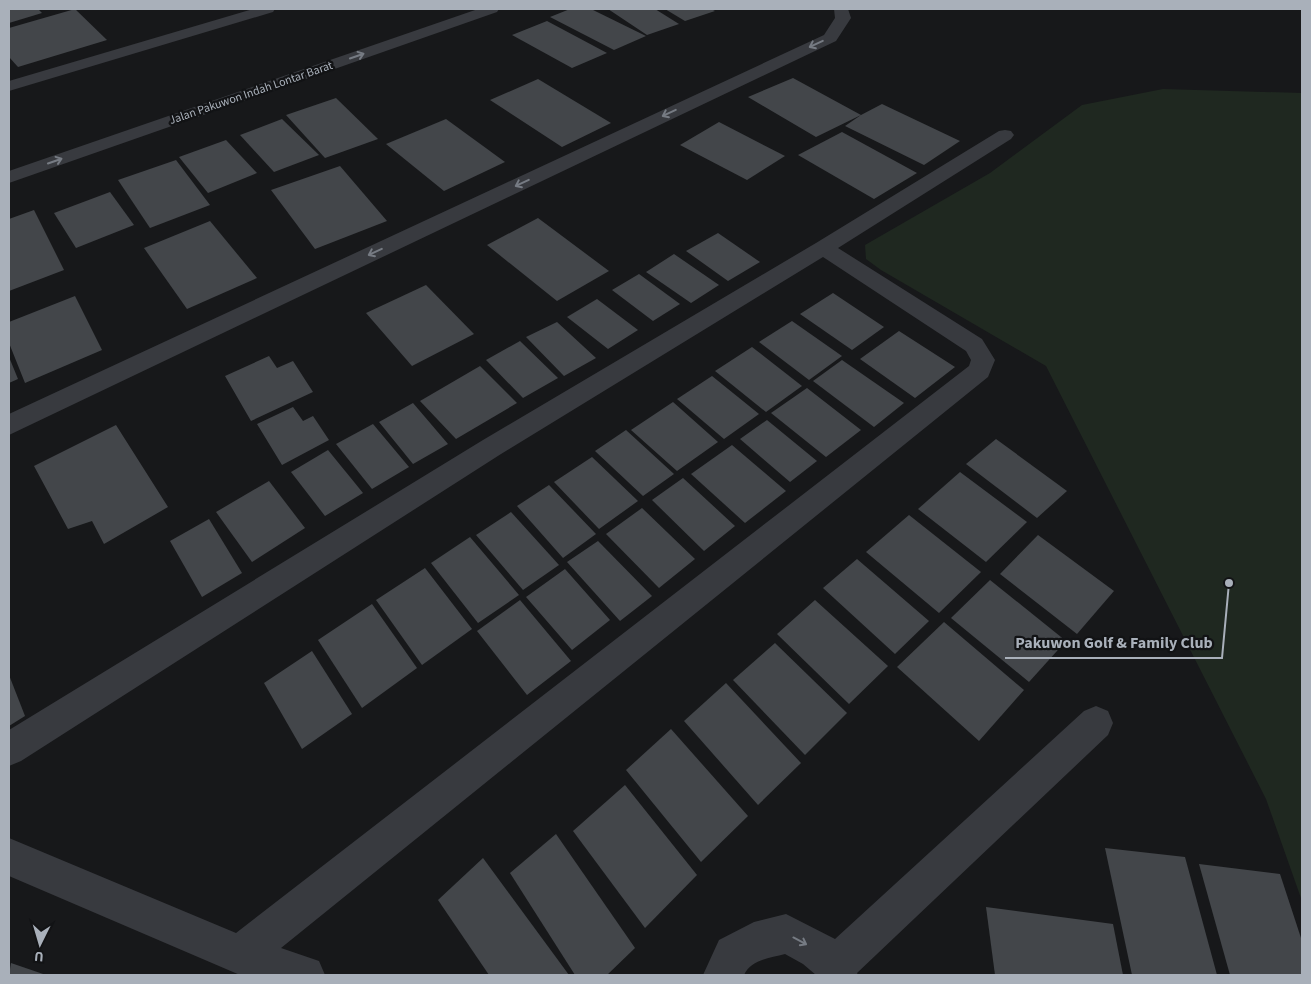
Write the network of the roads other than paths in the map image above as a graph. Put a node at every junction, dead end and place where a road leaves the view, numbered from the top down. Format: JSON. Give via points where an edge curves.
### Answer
{"nodes":[{"id":1,"x":268,"y":9,"type":"edge"},
{"id":2,"x":492,"y":9,"type":"edge"},
{"id":3,"x":841,"y":9,"type":"edge"},
{"id":4,"x":9,"y":86,"type":"edge"},
{"id":5,"x":1005,"y":135,"type":"dead end"},
{"id":6,"x":9,"y":177,"type":"edge"},
{"id":7,"x":823,"y":248,"type":"junction"},
{"id":8,"x":9,"y":426,"type":"edge"},
{"id":9,"x":1096,"y":723,"type":"dead end"},
{"id":10,"x":9,"y":749,"type":"edge"},
{"id":11,"x":9,"y":857,"type":"edge"},
{"id":12,"x":240,"y":954,"type":"junction"},
{"id":13,"x":837,"y":971,"type":"edge"},
{"id":14,"x":305,"y":975,"type":"edge"},
{"id":15,"x":723,"y":975,"type":"edge"}],
"edges":[{"from":1,"to":4,"type":"street"},
{"from":6,"to":2,"type":"street","name":"Jalan Pakuwon Indah Lontar Barat","one_way":true},
{"from":3,"to":8,"type":"street","one_way":true,"via":[[844,18],[830,38]]},
{"from":5,"to":7,"type":"street"},
{"from":7,"to":10,"type":"street","via":[[492,447]]},
{"from":7,"to":12,"type":"street","via":[[974,345],[983,360],[978,371]]},
{"from":9,"to":13,"type":"street"},
{"from":11,"to":12,"type":"street"},
{"from":12,"to":14,"type":"street"},
{"from":15,"to":13,"type":"street","one_way":true,"via":[[733,954],[754,942],[786,934],[817,950]]}]}
